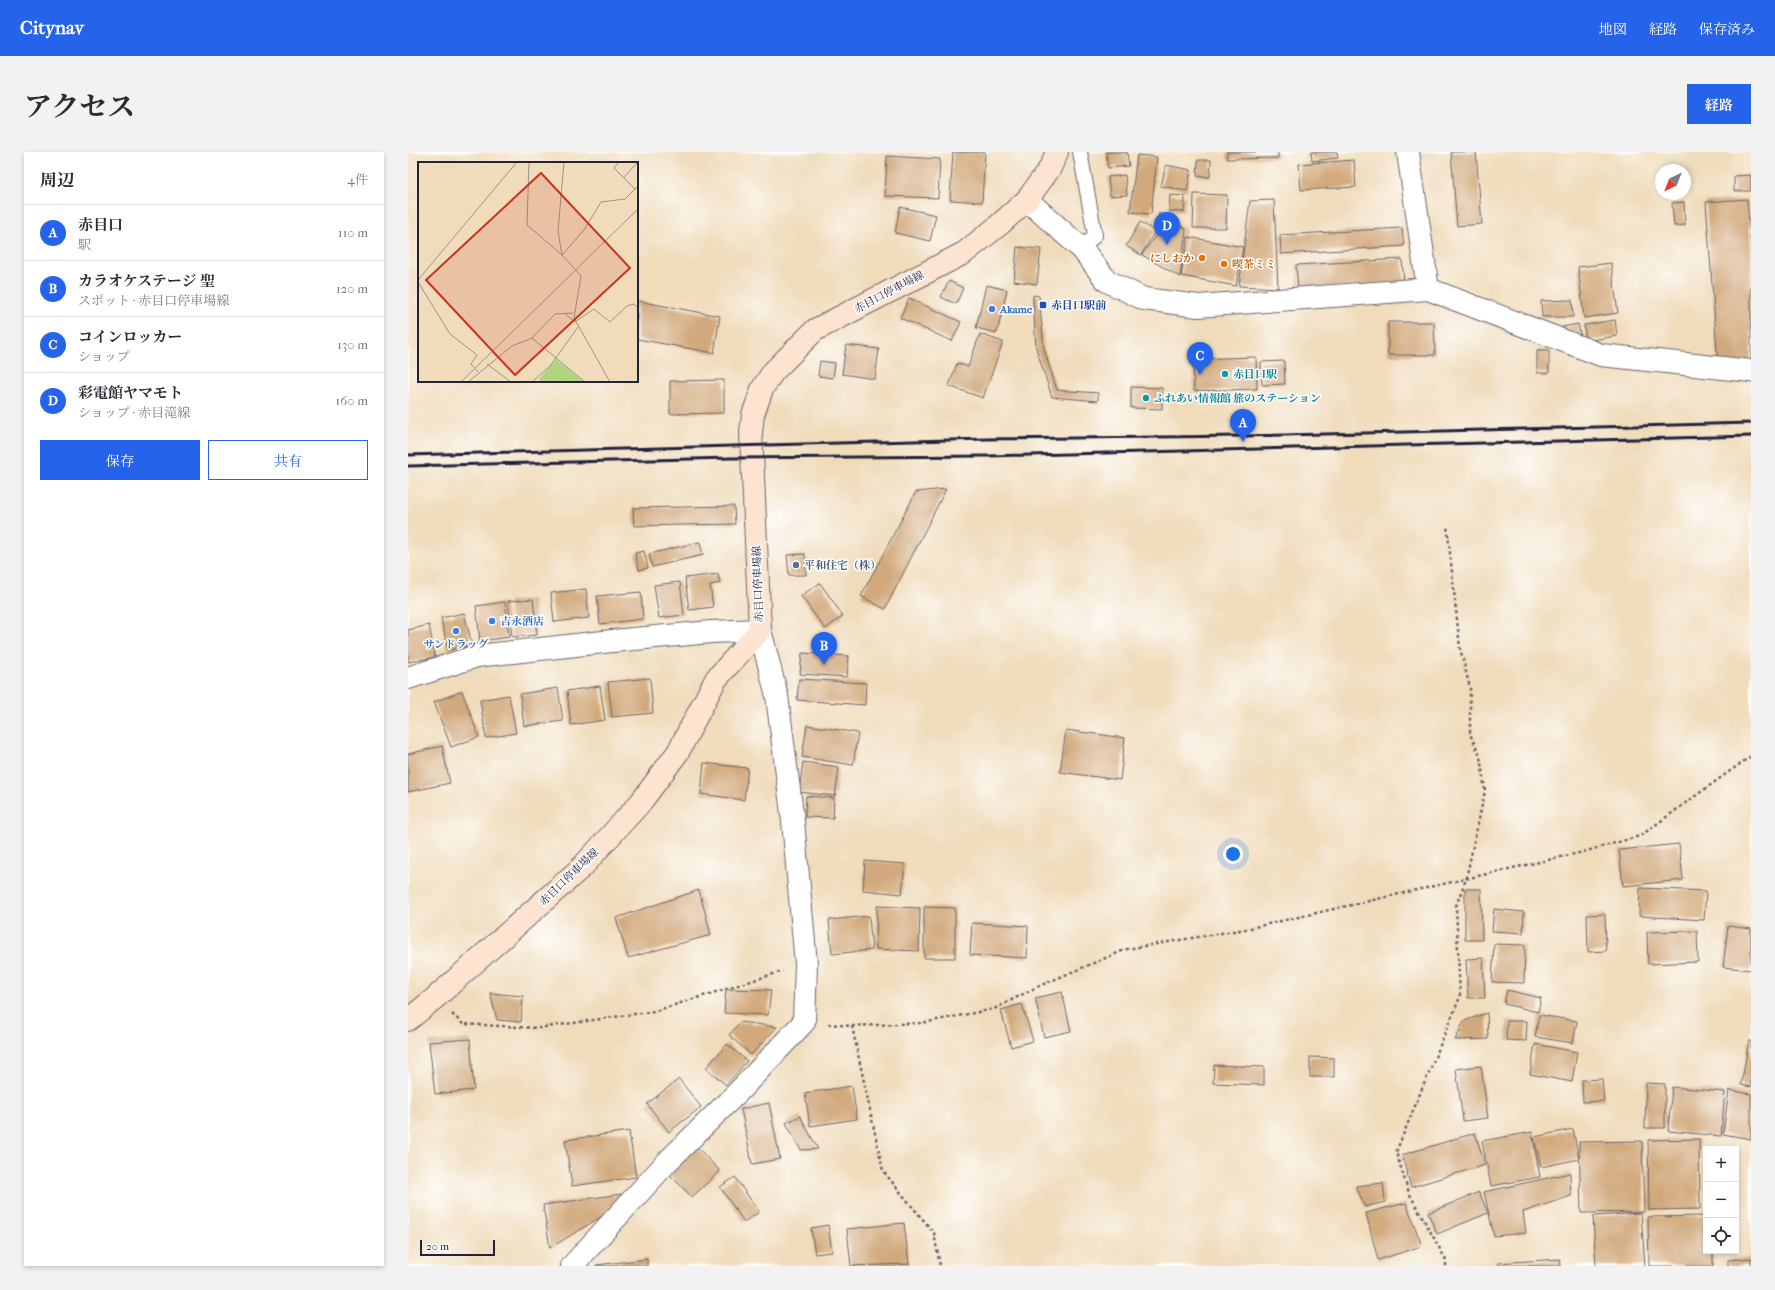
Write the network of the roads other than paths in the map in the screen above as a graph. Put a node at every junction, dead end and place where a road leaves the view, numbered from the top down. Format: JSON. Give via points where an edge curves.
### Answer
{"nodes":[{"id":1,"x":1057,"y":152,"type":"edge"},
{"id":2,"x":1080,"y":152,"type":"edge"},
{"id":3,"x":1408,"y":152,"type":"edge"},
{"id":4,"x":1027,"y":200,"type":"junction"},
{"id":5,"x":1082,"y":249,"type":"junction"},
{"id":6,"x":1428,"y":289,"type":"junction"},
{"id":7,"x":1751,"y":371,"type":"edge"},
{"id":8,"x":760,"y":630,"type":"junction"},
{"id":9,"x":408,"y":678,"type":"edge"},
{"id":10,"x":408,"y":1020,"type":"edge"},
{"id":11,"x":572,"y":1266,"type":"edge"}],
"edges":[{"from":1,"to":4,"type":"main road","name":"赤目口停車場線","via":[[1050,168]]},
{"from":2,"to":5,"type":"lane","via":[[1095,235]]},
{"from":3,"to":6,"type":"street"},
{"from":4,"to":5,"type":"street"},
{"from":4,"to":8,"type":"main road","name":"赤目口停車場線","via":[[964,253],[815,330],[773,372],[762,389],[753,415],[751,432]]},
{"from":5,"to":6,"type":"street","via":[[1107,281],[1144,299],[1198,306]]},
{"from":6,"to":7,"type":"street","via":[[1601,355]]},
{"from":8,"to":9,"type":"street","via":[[612,641],[477,656]]},
{"from":8,"to":10,"type":"main road","name":"赤目口停車場線","via":[[716,679],[678,752],[640,802],[582,867]]},
{"from":8,"to":11,"type":"street","via":[[778,704],[794,829],[806,964],[804,1022],[667,1162]]}]}
